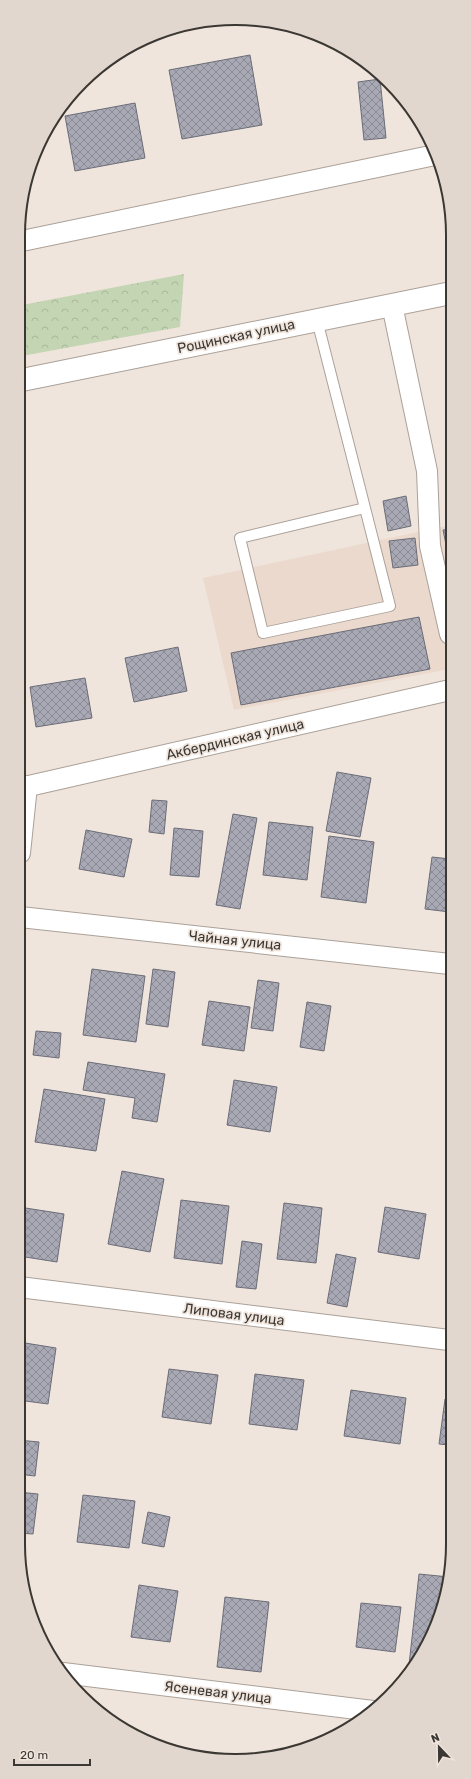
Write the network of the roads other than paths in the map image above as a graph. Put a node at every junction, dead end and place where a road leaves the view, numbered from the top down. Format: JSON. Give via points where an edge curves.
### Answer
{"nodes":[{"id":1,"x":430,"y":156,"type":"edge"},
{"id":2,"x":25,"y":240,"type":"edge"},
{"id":3,"x":446,"y":294,"type":"edge"},
{"id":4,"x":392,"y":305,"type":"junction"},
{"id":5,"x":317,"y":320,"type":"junction"},
{"id":6,"x":25,"y":379,"type":"edge"},
{"id":7,"x":365,"y":508,"type":"junction"},
{"id":8,"x":446,"y":616,"type":"edge"},
{"id":9,"x":446,"y":691,"type":"edge"},
{"id":10,"x":25,"y":787,"type":"edge"},
{"id":11,"x":25,"y":918,"type":"edge"},
{"id":12,"x":446,"y":964,"type":"edge"},
{"id":13,"x":25,"y":1288,"type":"edge"},
{"id":14,"x":446,"y":1340,"type":"edge"},
{"id":15,"x":70,"y":1674,"type":"edge"},
{"id":16,"x":365,"y":1710,"type":"edge"}],
"edges":[{"from":1,"to":2,"type":"street"},
{"from":3,"to":4,"type":"street","name":"Рощинская улица"},
{"from":4,"to":5,"type":"street","name":"Рощинская улица"},
{"from":4,"to":8,"type":"street","via":[[427,471],[430,546]]},
{"from":5,"to":6,"type":"street","name":"Рощинская улица"},
{"from":5,"to":7,"type":"lane"},
{"from":7,"to":7,"type":"lane","via":[[390,606],[263,633],[240,538]]},
{"from":9,"to":10,"type":"street","name":"Акбердинская улица"},
{"from":11,"to":12,"type":"street","name":"Чайная улица"},
{"from":13,"to":14,"type":"street","name":"Липовая улица"},
{"from":15,"to":16,"type":"street","name":"Ясеневая улица"}]}
